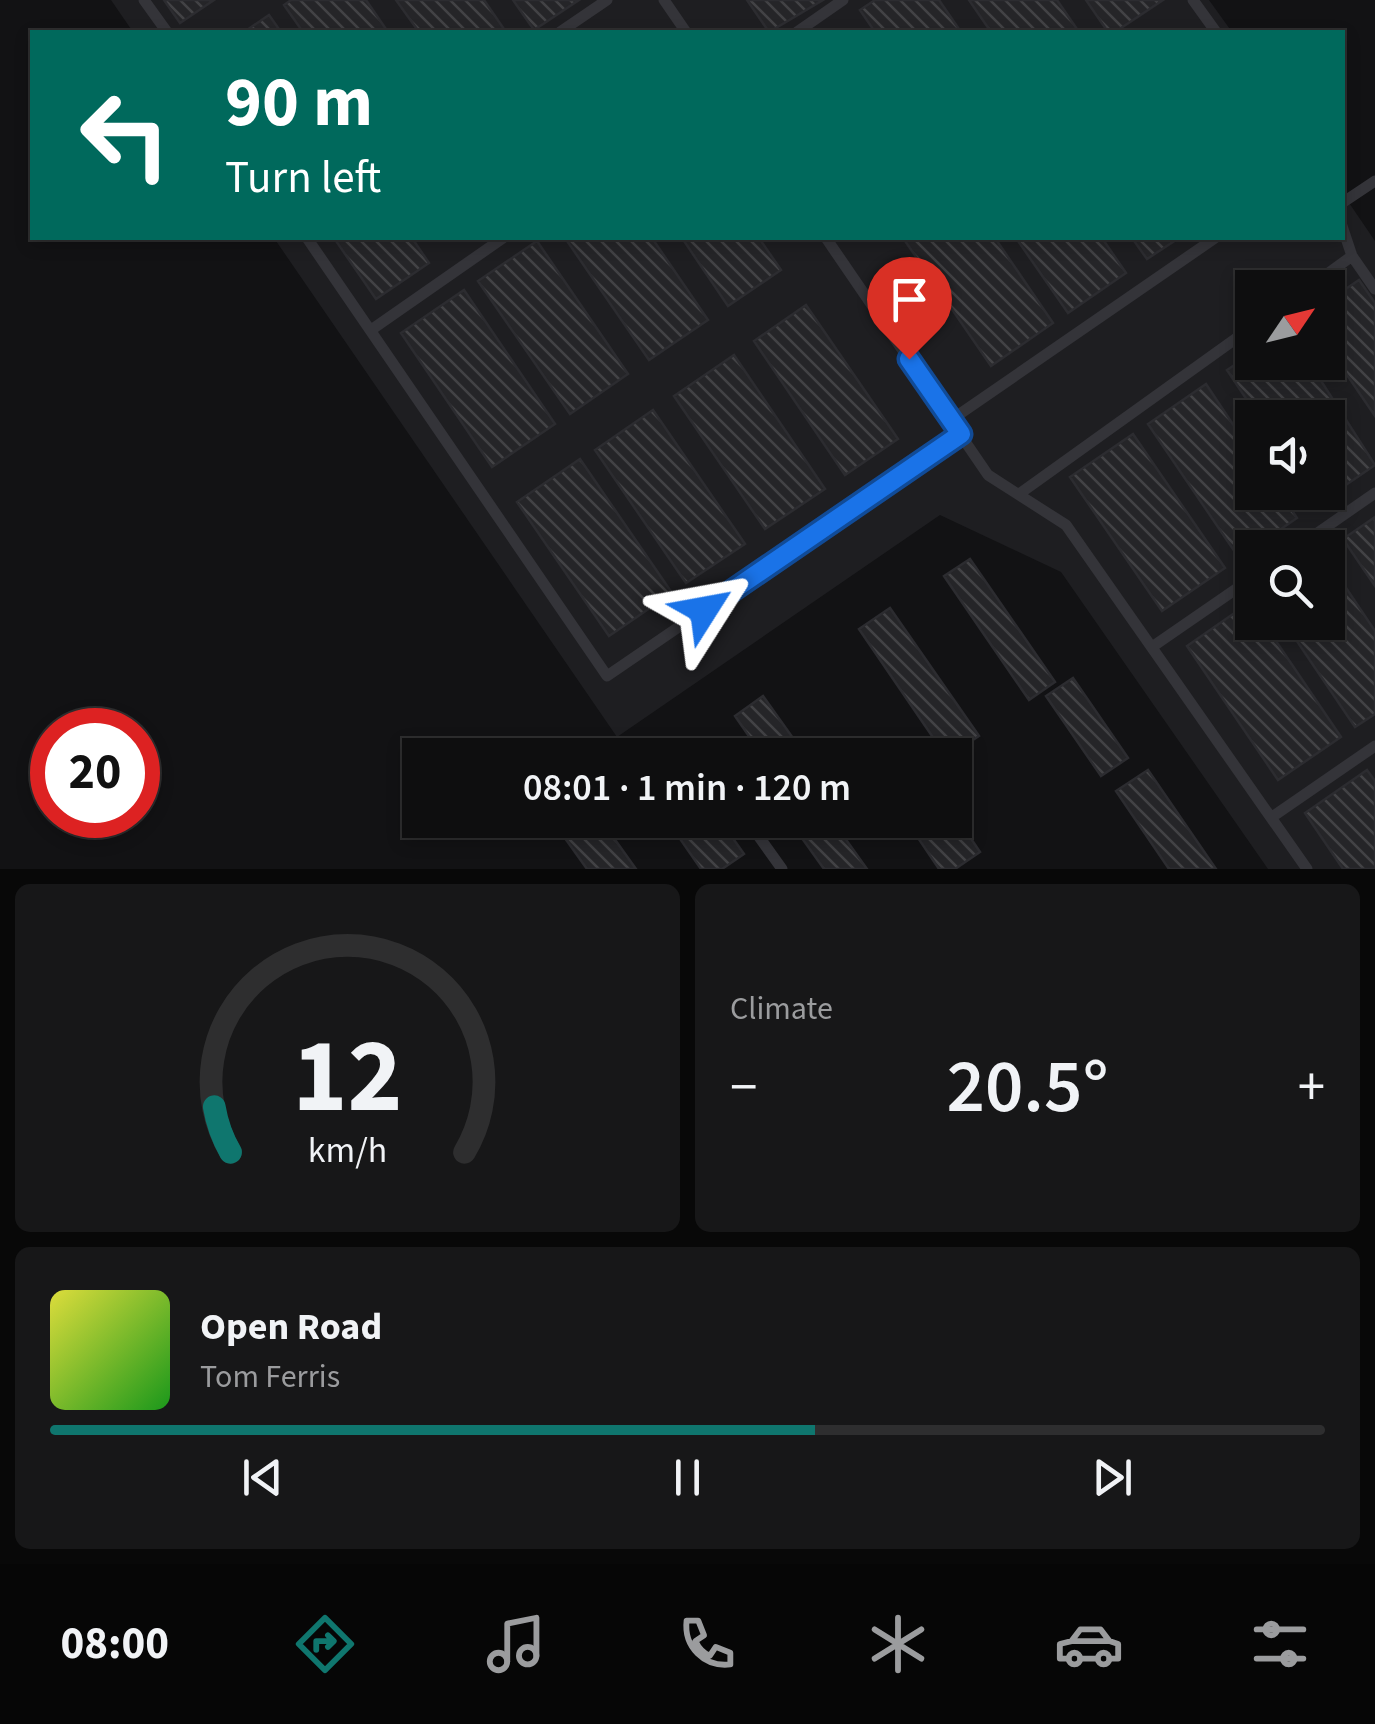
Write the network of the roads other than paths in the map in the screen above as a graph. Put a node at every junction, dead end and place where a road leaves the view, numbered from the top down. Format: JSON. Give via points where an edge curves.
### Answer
{"nodes":[{"id":1,"x":144,"y":0,"type":"edge"},
{"id":2,"x":607,"y":0,"type":"edge"},
{"id":3,"x":664,"y":0,"type":"edge"},
{"id":4,"x":843,"y":0,"type":"edge"},
{"id":5,"x":1194,"y":0,"type":"edge"},
{"id":6,"x":166,"y":30,"type":"edge"},
{"id":7,"x":563,"y":30,"type":"edge"},
{"id":8,"x":685,"y":30,"type":"edge"},
{"id":9,"x":799,"y":30,"type":"edge"},
{"id":10,"x":1215,"y":30,"type":"edge"},
{"id":11,"x":1375,"y":181,"type":"edge"},
{"id":12,"x":1345,"y":201,"type":"edge"},
{"id":13,"x":1345,"y":235,"type":"edge"},
{"id":14,"x":308,"y":240,"type":"edge"},
{"id":15,"x":500,"y":240,"type":"edge"},
{"id":16,"x":827,"y":240,"type":"edge"},
{"id":17,"x":1212,"y":240,"type":"edge"},
{"id":18,"x":1352,"y":256,"type":"junction"},
{"id":19,"x":1333,"y":270,"type":"edge"},
{"id":20,"x":1375,"y":289,"type":"edge"},
{"id":21,"x":370,"y":330,"type":"junction"},
{"id":22,"x":1235,"y":339,"type":"edge"},
{"id":23,"x":951,"y":420,"type":"junction"},
{"id":24,"x":961,"y":434,"type":"junction"},
{"id":25,"x":1375,"y":493,"type":"edge"},
{"id":26,"x":1019,"y":494,"type":"junction"},
{"id":27,"x":1322,"y":530,"type":"edge"},
{"id":28,"x":1235,"y":590,"type":"edge"},
{"id":29,"x":1152,"y":647,"type":"junction"},
{"id":30,"x":1375,"y":746,"type":"edge"},
{"id":31,"x":1272,"y":817,"type":"junction"},
{"id":32,"x":760,"y":838,"type":"edge"},
{"id":33,"x":782,"y":869,"type":"edge"},
{"id":34,"x":1307,"y":869,"type":"edge"}],
"edges":[{"from":1,"to":6,"type":"lane"},
{"from":2,"to":7,"type":"lane"},
{"from":3,"to":8,"type":"lane"},
{"from":4,"to":9,"type":"lane"},
{"from":5,"to":10,"type":"lane"},
{"from":11,"to":12,"type":"lane"},
{"from":13,"to":18,"type":"lane"},
{"from":14,"to":21,"type":"lane"},
{"from":15,"to":21,"type":"lane"},
{"from":16,"to":23,"type":"lane"},
{"from":17,"to":23,"type":"lane"},
{"from":18,"to":19,"type":"lane"},
{"from":18,"to":20,"type":"lane"},
{"from":21,"to":24,"type":"lane","via":[[607,676]]},
{"from":22,"to":26,"type":"lane"},
{"from":23,"to":24,"type":"lane"},
{"from":24,"to":26,"type":"lane","via":[[988,475]]},
{"from":25,"to":27,"type":"lane"},
{"from":26,"to":29,"type":"lane","via":[[1066,524]]},
{"from":28,"to":29,"type":"lane"},
{"from":29,"to":31,"type":"lane"},
{"from":30,"to":31,"type":"lane"},
{"from":31,"to":34,"type":"lane"},
{"from":32,"to":33,"type":"lane"}]}
